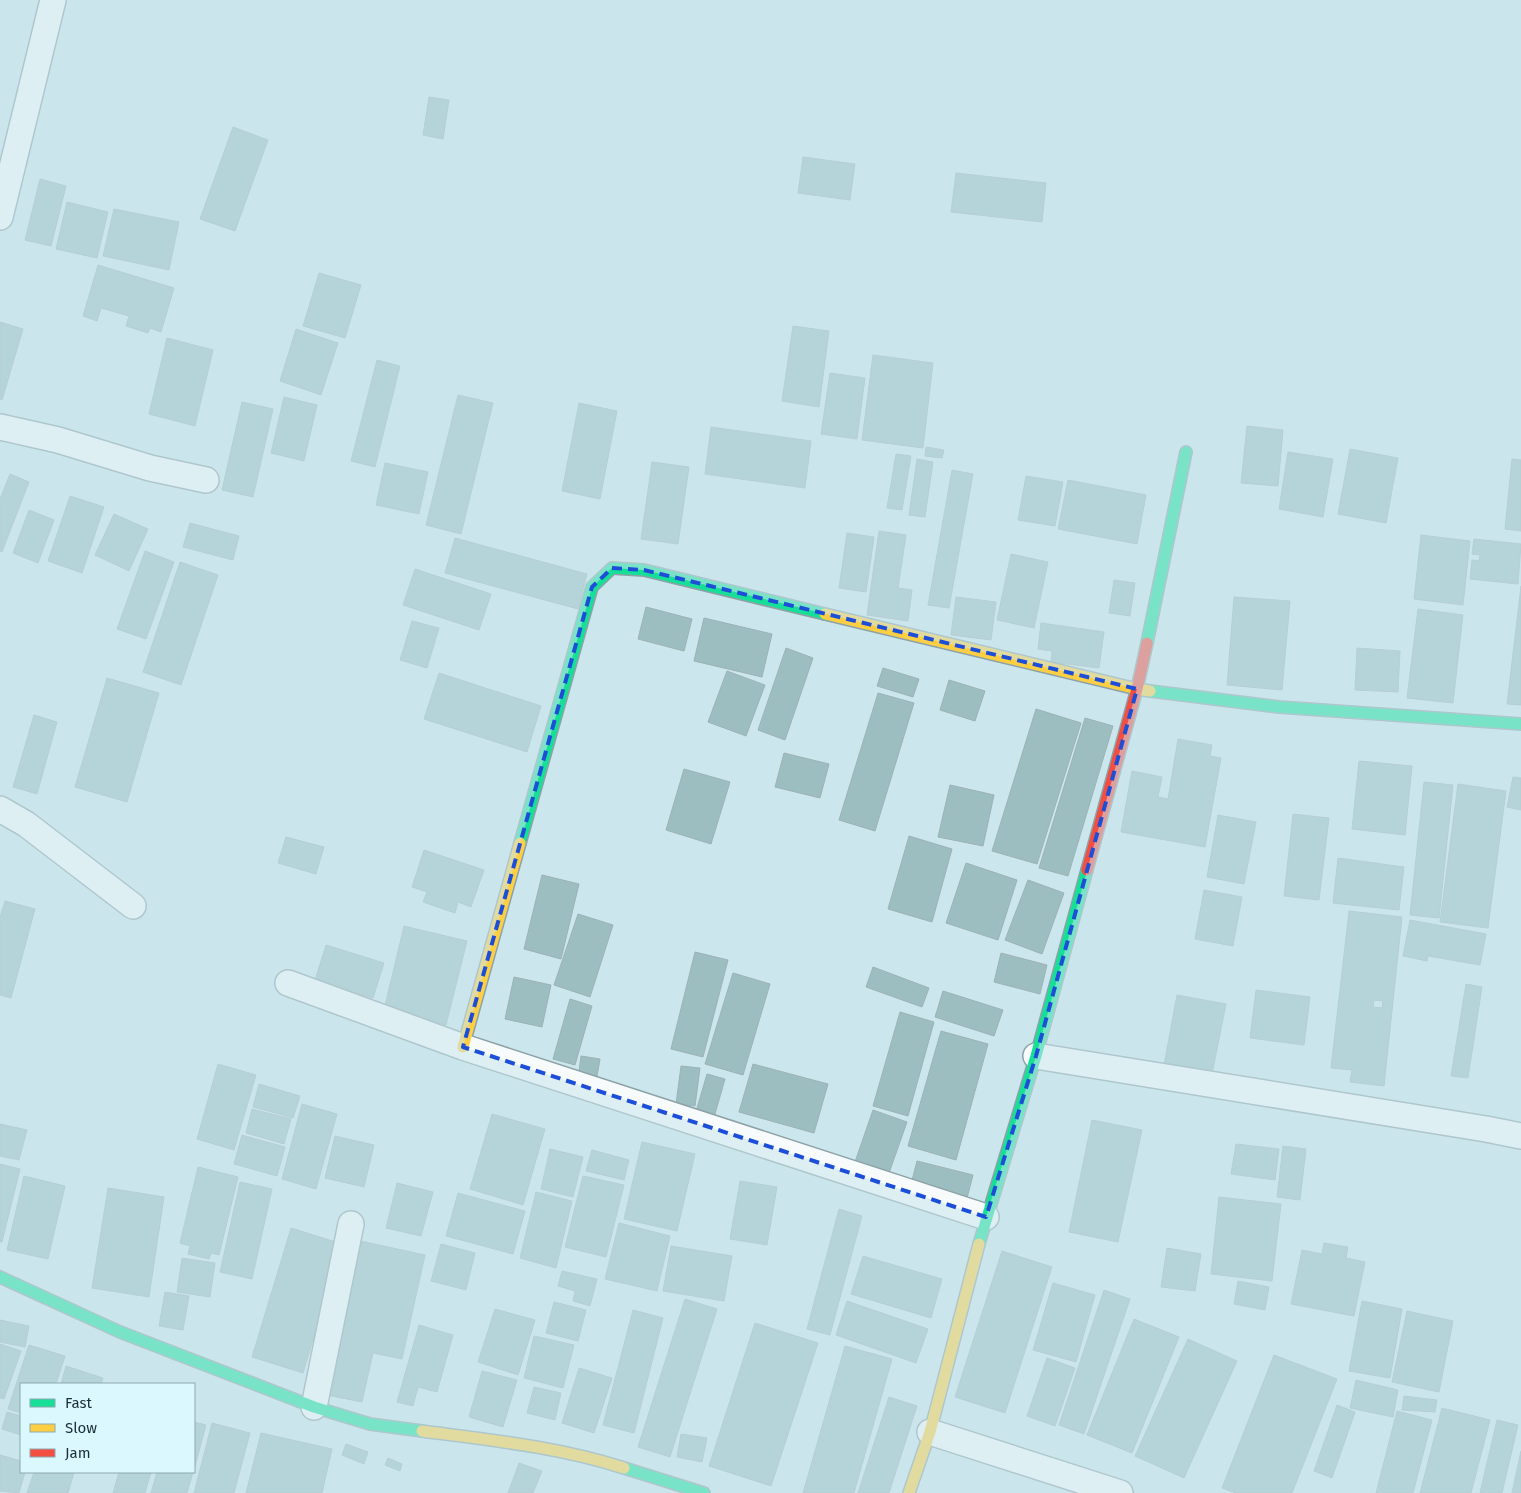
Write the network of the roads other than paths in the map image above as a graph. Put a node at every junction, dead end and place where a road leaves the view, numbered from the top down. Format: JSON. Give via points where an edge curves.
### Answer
{"nodes":[{"id":1,"x":53,"y":0,"type":"edge"},
{"id":2,"x":0,"y":217,"type":"edge"},
{"id":3,"x":0,"y":427,"type":"edge"},
{"id":4,"x":1186,"y":452,"type":"dead end"},
{"id":5,"x":206,"y":480,"type":"dead end"},
{"id":6,"x":1137,"y":689,"type":"junction"},
{"id":7,"x":1521,"y":724,"type":"edge"},
{"id":8,"x":0,"y":809,"type":"edge"},
{"id":9,"x":133,"y":906,"type":"dead end"},
{"id":10,"x":288,"y":983,"type":"dead end"},
{"id":11,"x":463,"y":1047,"type":"junction"},
{"id":12,"x":1036,"y":1056,"type":"junction"},
{"id":13,"x":1521,"y":1136,"type":"edge"},
{"id":14,"x":986,"y":1217,"type":"junction"},
{"id":15,"x":351,"y":1224,"type":"dead end"},
{"id":16,"x":0,"y":1277,"type":"edge"},
{"id":17,"x":314,"y":1407,"type":"junction"},
{"id":18,"x":930,"y":1432,"type":"junction"},
{"id":19,"x":704,"y":1493,"type":"edge"},
{"id":20,"x":909,"y":1493,"type":"edge"},
{"id":21,"x":1120,"y":1493,"type":"edge"}],
"edges":[{"from":1,"to":2,"type":"street"},
{"from":3,"to":5,"type":"street"},
{"from":4,"to":6,"type":"street"},
{"from":6,"to":7,"type":"street","via":[[1279,706]]},
{"from":6,"to":11,"type":"street","via":[[644,570],[612,568],[592,587]]},
{"from":6,"to":12,"type":"street"},
{"from":8,"to":9,"type":"street","via":[[26,824]]},
{"from":10,"to":11,"type":"street"},
{"from":11,"to":14,"type":"street"},
{"from":12,"to":13,"type":"street"},
{"from":12,"to":14,"type":"street"},
{"from":14,"to":18,"type":"street"},
{"from":15,"to":17,"type":"street"},
{"from":16,"to":17,"type":"street","via":[[120,1332]]},
{"from":17,"to":19,"type":"street","via":[[370,1424],[508,1442],[605,1462]]},
{"from":18,"to":20,"type":"street"},
{"from":18,"to":21,"type":"street"}]}
